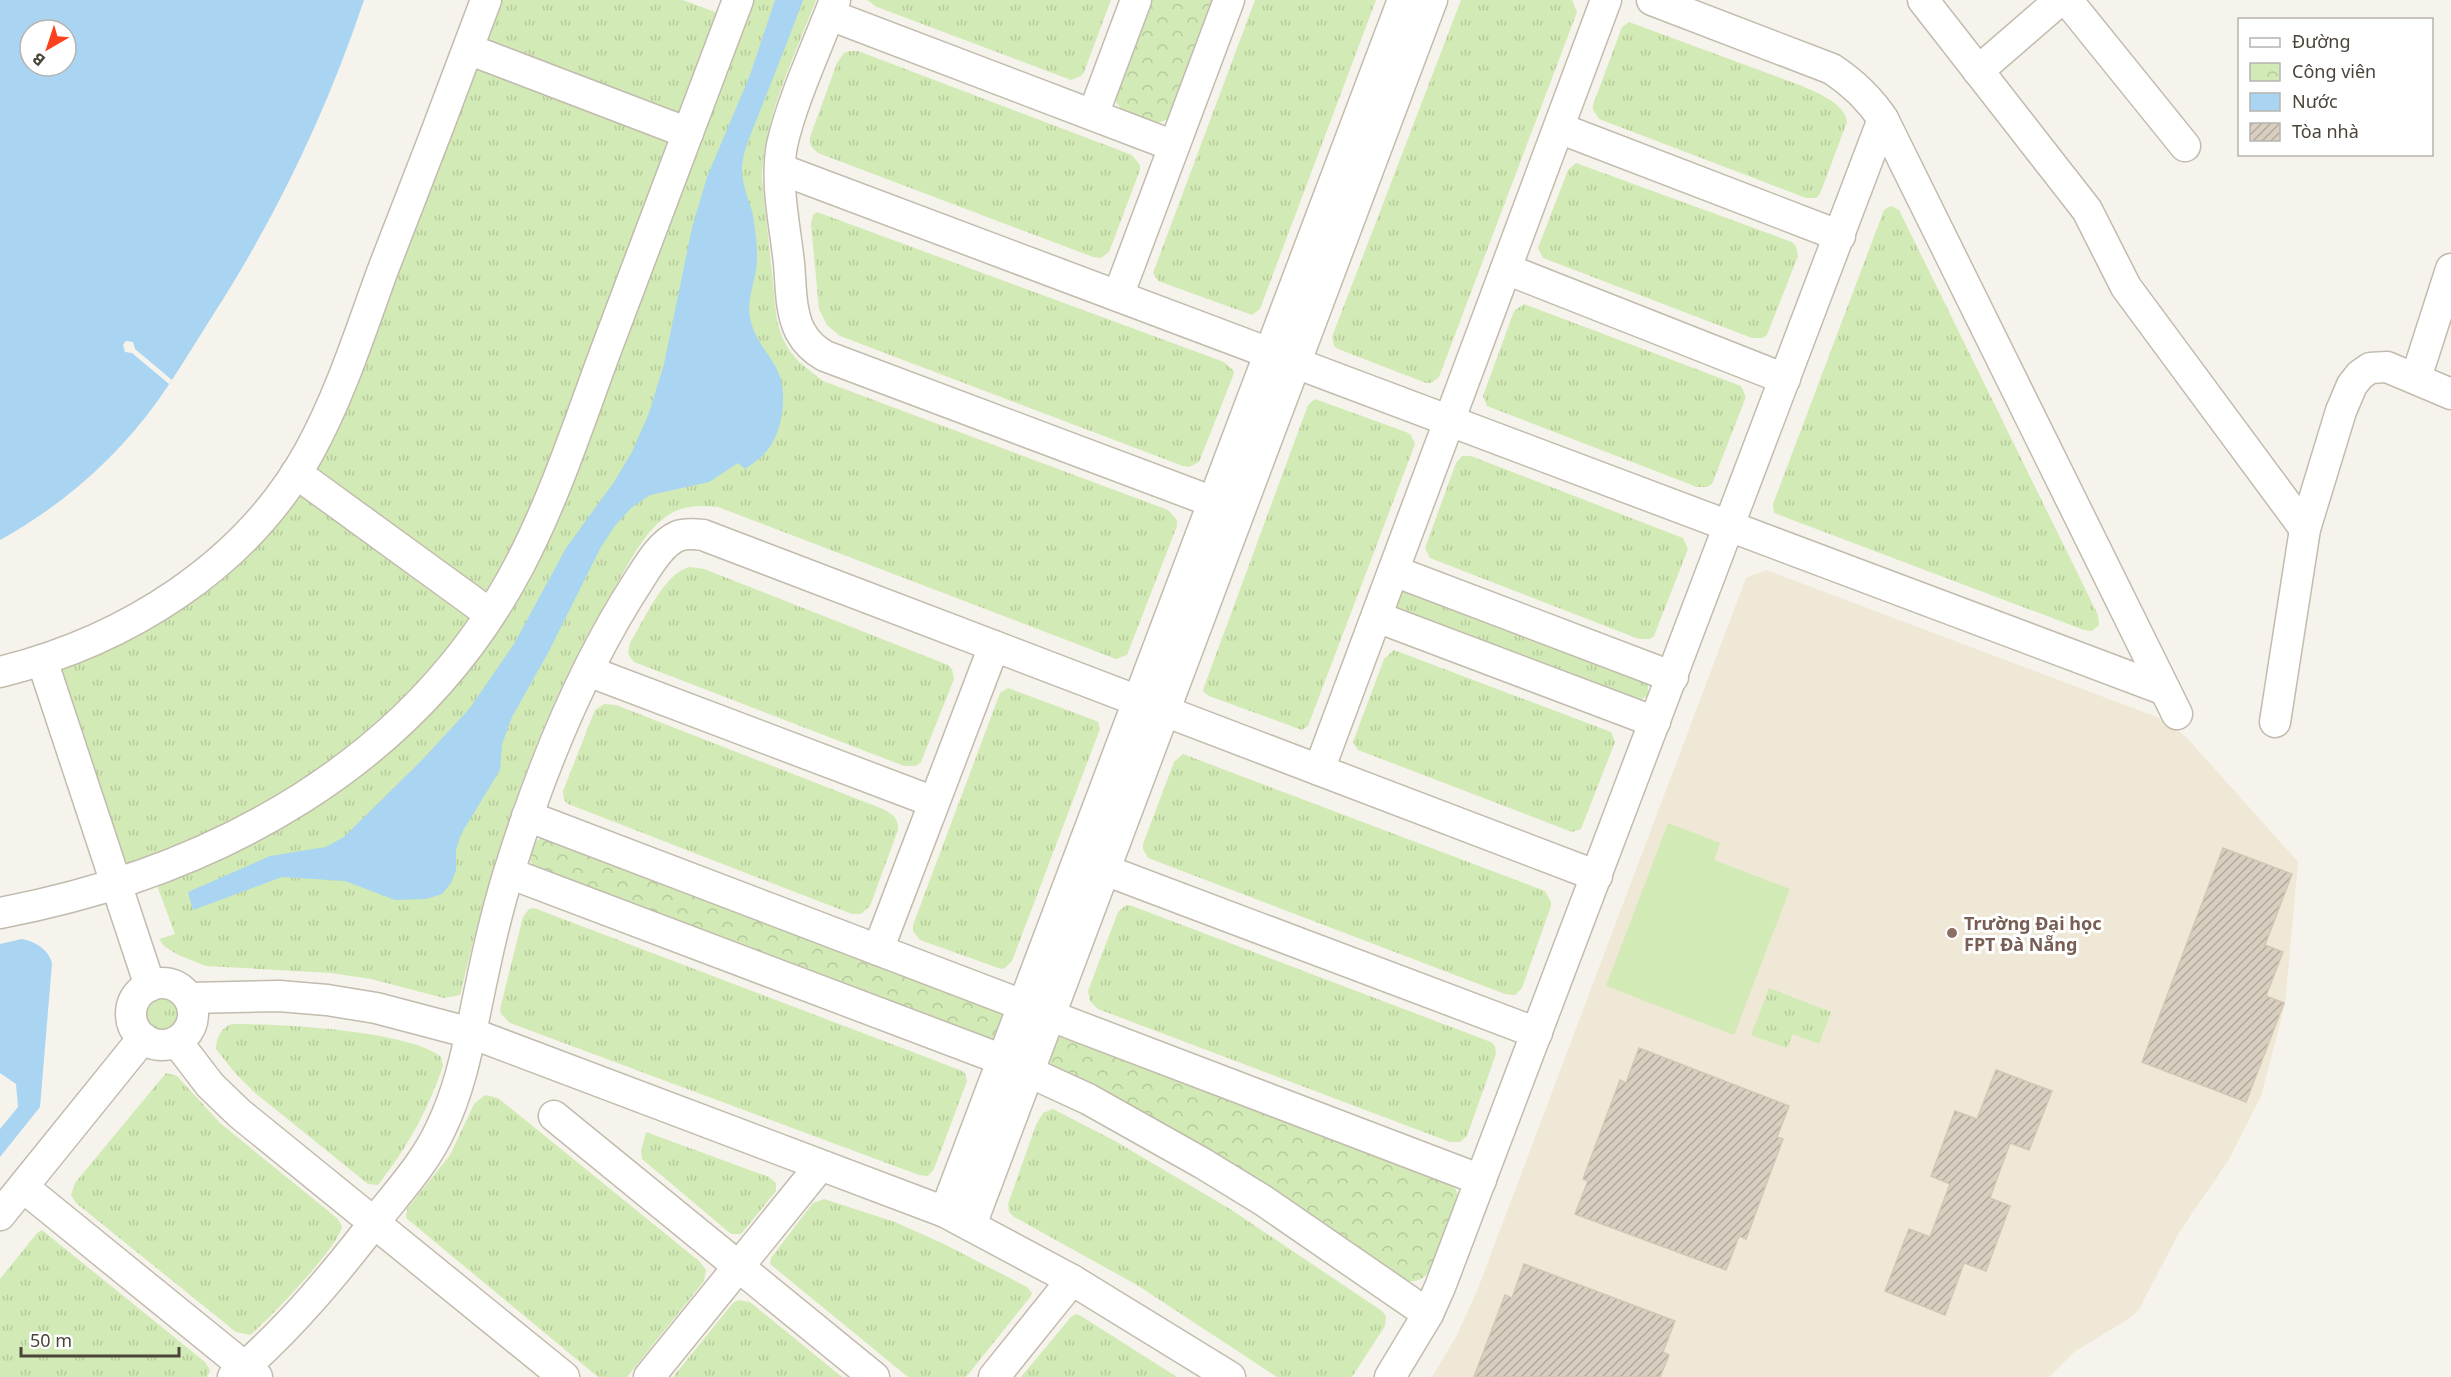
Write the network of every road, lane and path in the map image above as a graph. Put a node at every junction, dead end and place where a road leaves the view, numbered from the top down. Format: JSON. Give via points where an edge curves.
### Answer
{"nodes":[{"id":1,"x":486,"y":0,"type":"edge"},
{"id":2,"x":738,"y":0,"type":"edge"},
{"id":3,"x":1136,"y":0,"type":"edge"},
{"id":4,"x":1229,"y":0,"type":"edge"},
{"id":5,"x":1403,"y":0,"type":"edge"},
{"id":6,"x":1432,"y":0,"type":"edge"},
{"id":7,"x":1606,"y":0,"type":"edge"},
{"id":8,"x":1652,"y":0,"type":"edge"},
{"id":9,"x":1923,"y":0,"type":"edge"},
{"id":10,"x":2060,"y":0,"type":"edge"},
{"id":11,"x":2067,"y":0,"type":"edge"},
{"id":12,"x":833,"y":7,"type":"edge"},
{"id":13,"x":468,"y":49,"type":"junction"},
{"id":14,"x":1978,"y":71,"type":"junction"},
{"id":15,"x":1093,"y":115,"type":"junction"},
{"id":16,"x":1883,"y":119,"type":"junction"},
{"id":17,"x":1559,"y":128,"type":"junction"},
{"id":18,"x":688,"y":133,"type":"junction"},
{"id":19,"x":1174,"y":146,"type":"junction"},
{"id":20,"x":2185,"y":146,"type":"dead end"},
{"id":21,"x":780,"y":169,"type":"junction"},
{"id":22,"x":1840,"y":236,"type":"junction"},
{"id":23,"x":1506,"y":269,"type":"junction"},
{"id":24,"x":2451,"y":269,"type":"edge"},
{"id":25,"x":1118,"y":296,"type":"junction"},
{"id":26,"x":1283,"y":358,"type":"junction"},
{"id":27,"x":2416,"y":378,"type":"junction"},
{"id":28,"x":1785,"y":379,"type":"junction"},
{"id":29,"x":2451,"y":394,"type":"edge"},
{"id":30,"x":1449,"y":421,"type":"junction"},
{"id":31,"x":296,"y":473,"type":"junction"},
{"id":32,"x":2316,"y":488,"type":"junction"},
{"id":33,"x":2277,"y":491,"type":"junction"},
{"id":34,"x":1227,"y":507,"type":"junction"},
{"id":35,"x":1730,"y":527,"type":"junction"},
{"id":36,"x":2305,"y":529,"type":"junction"},
{"id":37,"x":1394,"y":571,"type":"junction"},
{"id":38,"x":490,"y":614,"type":"junction"},
{"id":39,"x":1377,"y":616,"type":"junction"},
{"id":40,"x":994,"y":646,"type":"junction"},
{"id":41,"x":42,"y":660,"type":"junction"},
{"id":42,"x":588,"y":671,"type":"junction"},
{"id":43,"x":0,"y":672,"type":"edge"},
{"id":44,"x":1673,"y":677,"type":"junction"},
{"id":45,"x":1152,"y":706,"type":"junction"},
{"id":46,"x":1655,"y":722,"type":"junction"},
{"id":47,"x":2275,"y":722,"type":"dead end"},
{"id":48,"x":1319,"y":770,"type":"junction"},
{"id":49,"x":934,"y":802,"type":"junction"},
{"id":50,"x":527,"y":816,"type":"junction"},
{"id":51,"x":1105,"y":870,"type":"junction"},
{"id":52,"x":509,"y":873,"type":"junction"},
{"id":53,"x":1597,"y":876,"type":"junction"},
{"id":54,"x":116,"y":883,"type":"junction"},
{"id":55,"x":0,"y":913,"type":"edge"},
{"id":56,"x":878,"y":950,"type":"junction"},
{"id":57,"x":150,"y":986,"type":"junction"},
{"id":58,"x":189,"y":998,"type":"junction"},
{"id":59,"x":1037,"y":1011,"type":"junction"},
{"id":60,"x":471,"y":1033,"type":"junction"},
{"id":61,"x":1538,"y":1033,"type":"junction"},
{"id":62,"x":143,"y":1038,"type":"junction"},
{"id":63,"x":177,"y":1042,"type":"junction"},
{"id":64,"x":1016,"y":1066,"type":"junction"},
{"id":65,"x":554,"y":1116,"type":"dead end"},
{"id":66,"x":820,"y":1166,"type":"junction"},
{"id":67,"x":1481,"y":1180,"type":"junction"},
{"id":68,"x":23,"y":1187,"type":"junction"},
{"id":69,"x":0,"y":1215,"type":"edge"},
{"id":70,"x":958,"y":1219,"type":"junction"},
{"id":71,"x":375,"y":1223,"type":"junction"},
{"id":72,"x":738,"y":1267,"type":"junction"},
{"id":73,"x":1072,"y":1280,"type":"junction"},
{"id":74,"x":1428,"y":1314,"type":"junction"},
{"id":75,"x":245,"y":1374,"type":"edge"},
{"id":76,"x":564,"y":1377,"type":"edge"},
{"id":77,"x":649,"y":1377,"type":"edge"},
{"id":78,"x":874,"y":1377,"type":"edge"},
{"id":79,"x":993,"y":1377,"type":"edge"},
{"id":80,"x":1230,"y":1377,"type":"edge"},
{"id":81,"x":1390,"y":1377,"type":"edge"}],
"edges":[{"from":1,"to":13,"type":"street"},
{"from":2,"to":18,"type":"street"},
{"from":3,"to":15,"type":"street"},
{"from":4,"to":19,"type":"street"},
{"from":5,"to":26,"type":"street"},
{"from":6,"to":26,"type":"street"},
{"from":7,"to":17,"type":"street"},
{"from":8,"to":16,"type":"street","via":[[1832,69],[1862,92]]},
{"from":9,"to":14,"type":"street"},
{"from":10,"to":14,"type":"street"},
{"from":11,"to":20,"type":"street"},
{"from":12,"to":15,"type":"street"},
{"from":12,"to":21,"type":"street","via":[[787,125]]},
{"from":13,"to":18,"type":"street"},
{"from":13,"to":31,"type":"street","via":[[331,405]]},
{"from":14,"to":33,"type":"street","via":[[2087,210],[2127,287]]},
{"from":15,"to":19,"type":"street"},
{"from":16,"to":22,"type":"street"},
{"from":16,"to":35,"type":"street","via":[[2171,702]]},
{"from":17,"to":22,"type":"street"},
{"from":17,"to":23,"type":"street"},
{"from":18,"to":38,"type":"street","via":[[546,507],[520,564]]},
{"from":19,"to":25,"type":"street"},
{"from":21,"to":25,"type":"street"},
{"from":21,"to":34,"type":"street","via":[[795,316],[814,350]]},
{"from":22,"to":28,"type":"street"},
{"from":23,"to":28,"type":"street"},
{"from":23,"to":30,"type":"street"},
{"from":24,"to":27,"type":"street"},
{"from":25,"to":26,"type":"street"},
{"from":26,"to":30,"type":"street"},
{"from":26,"to":34,"type":"street"},
{"from":27,"to":29,"type":"street"},
{"from":27,"to":32,"type":"street","via":[[2387,367],[2370,368],[2360,375],[2341,411]]},
{"from":28,"to":35,"type":"street"},
{"from":30,"to":35,"type":"street"},
{"from":30,"to":37,"type":"street"},
{"from":31,"to":38,"type":"street"},
{"from":31,"to":41,"type":"street","via":[[240,540],[179,593],[116,631]]},
{"from":32,"to":33,"type":"street","via":[[2304,495]]},
{"from":32,"to":36,"type":"street"},
{"from":33,"to":36,"type":"street"},
{"from":34,"to":45,"type":"street"},
{"from":35,"to":44,"type":"street"},
{"from":36,"to":47,"type":"street"},
{"from":37,"to":39,"type":"street"},
{"from":37,"to":44,"type":"street"},
{"from":38,"to":54,"type":"street","via":[[423,699],[331,780],[231,839]]},
{"from":39,"to":46,"type":"street"},
{"from":39,"to":48,"type":"street"},
{"from":40,"to":42,"type":"street","via":[[694,533],[678,536],[652,561]]},
{"from":40,"to":45,"type":"street"},
{"from":40,"to":49,"type":"street"},
{"from":41,"to":43,"type":"street"},
{"from":41,"to":54,"type":"street"},
{"from":42,"to":49,"type":"street"},
{"from":42,"to":50,"type":"street"},
{"from":44,"to":46,"type":"street"},
{"from":45,"to":48,"type":"street"},
{"from":45,"to":51,"type":"street"},
{"from":45,"to":59,"type":"street"},
{"from":46,"to":53,"type":"street"},
{"from":48,"to":53,"type":"street"},
{"from":49,"to":56,"type":"street"},
{"from":50,"to":52,"type":"street"},
{"from":50,"to":56,"type":"street"},
{"from":51,"to":59,"type":"street"},
{"from":51,"to":61,"type":"street"},
{"from":52,"to":60,"type":"street"},
{"from":52,"to":64,"type":"street"},
{"from":53,"to":61,"type":"street"},
{"from":54,"to":55,"type":"street"},
{"from":54,"to":57,"type":"street"},
{"from":56,"to":59,"type":"street"},
{"from":57,"to":58,"type":"street","via":[[169,984]]},
{"from":57,"to":62,"type":"street","via":[[138,994],[132,1010],[134,1027]]},
{"from":58,"to":60,"type":"street","via":[[279,996],[327,1000],[376,1008]]},
{"from":58,"to":63,"type":"street","via":[[192,1023]]},
{"from":59,"to":64,"type":"street"},
{"from":59,"to":67,"type":"street"},
{"from":60,"to":66,"type":"street"},
{"from":60,"to":71,"type":"street","via":[[457,1089],[441,1129],[421,1163]]},
{"from":61,"to":67,"type":"street"},
{"from":62,"to":63,"type":"street","via":[[160,1045]]},
{"from":62,"to":68,"type":"street"},
{"from":63,"to":71,"type":"street","via":[[224,1101]]},
{"from":64,"to":70,"type":"street"},
{"from":64,"to":74,"type":"street","via":[[1088,1099],[1202,1163],[1329,1244]]},
{"from":65,"to":72,"type":"street"},
{"from":66,"to":70,"type":"street"},
{"from":66,"to":72,"type":"street"},
{"from":67,"to":74,"type":"street"},
{"from":68,"to":69,"type":"street"},
{"from":68,"to":75,"type":"street"},
{"from":70,"to":73,"type":"street"},
{"from":71,"to":75,"type":"street"},
{"from":71,"to":76,"type":"street"},
{"from":72,"to":77,"type":"street"},
{"from":72,"to":78,"type":"street"},
{"from":73,"to":79,"type":"street"},
{"from":73,"to":80,"type":"street"},
{"from":74,"to":81,"type":"street"}]}
